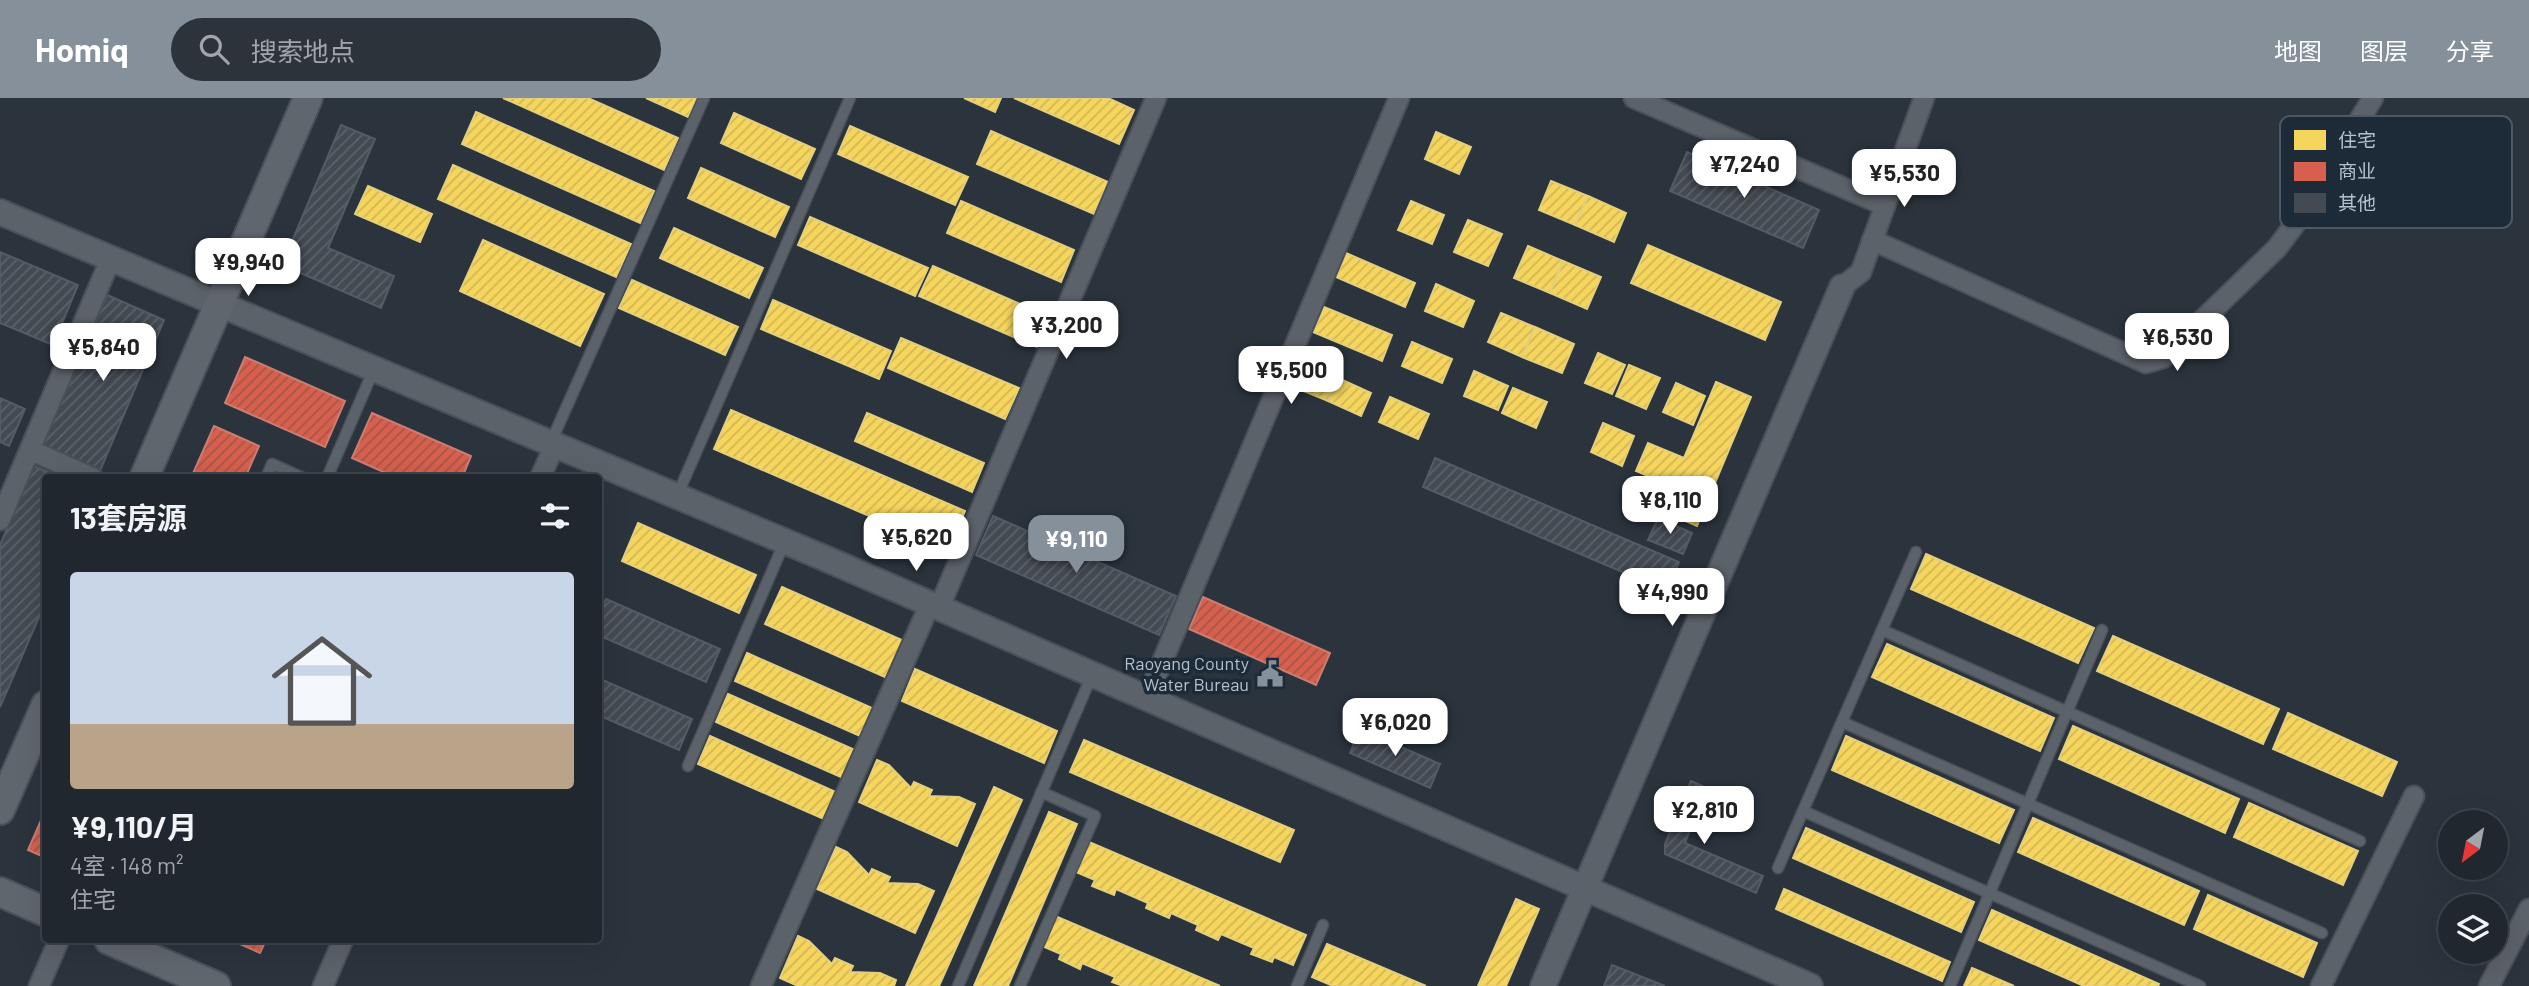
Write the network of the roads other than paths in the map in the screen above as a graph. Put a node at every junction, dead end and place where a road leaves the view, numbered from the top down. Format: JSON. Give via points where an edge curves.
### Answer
{"nodes":[{"id":1,"x":308,"y":98,"type":"edge"},
{"id":2,"x":704,"y":98,"type":"edge"},
{"id":3,"x":849,"y":98,"type":"edge"},
{"id":4,"x":1156,"y":98,"type":"edge"},
{"id":5,"x":1399,"y":98,"type":"edge"},
{"id":6,"x":1634,"y":98,"type":"edge"},
{"id":7,"x":1924,"y":98,"type":"edge"},
{"id":8,"x":2373,"y":98,"type":"edge"},
{"id":9,"x":2362,"y":116,"type":"edge"},
{"id":10,"x":1884,"y":205,"type":"junction"},
{"id":11,"x":0,"y":212,"type":"edge"},
{"id":12,"x":2292,"y":228,"type":"edge"},
{"id":13,"x":1872,"y":240,"type":"junction"},
{"id":14,"x":111,"y":258,"type":"junction"},
{"id":15,"x":1842,"y":287,"type":"joint"},
{"id":16,"x":219,"y":304,"type":"junction"},
{"id":17,"x":374,"y":369,"type":"junction"},
{"id":18,"x":552,"y":444,"type":"junction"},
{"id":19,"x":30,"y":450,"type":"junction"},
{"id":20,"x":84,"y":474,"type":"edge"},
{"id":21,"x":146,"y":474,"type":"edge"},
{"id":22,"x":267,"y":474,"type":"edge"},
{"id":23,"x":294,"y":474,"type":"edge"},
{"id":24,"x":329,"y":474,"type":"edge"},
{"id":25,"x":541,"y":474,"type":"edge"},
{"id":26,"x":677,"y":496,"type":"junction"},
{"id":27,"x":0,"y":520,"type":"edge"},
{"id":28,"x":785,"y":541,"type":"junction"},
{"id":29,"x":1916,"y":552,"type":"dead end"},
{"id":30,"x":935,"y":606,"type":"junction"},
{"id":31,"x":1882,"y":630,"type":"junction"},
{"id":32,"x":2102,"y":630,"type":"dead end"},
{"id":33,"x":1092,"y":674,"type":"junction"},
{"id":34,"x":1147,"y":698,"type":"junction"},
{"id":35,"x":2067,"y":712,"type":"junction"},
{"id":36,"x":42,"y":714,"type":"edge"},
{"id":37,"x":1842,"y":722,"type":"junction"},
{"id":38,"x":688,"y":766,"type":"dead end"},
{"id":39,"x":1041,"y":792,"type":"junction"},
{"id":40,"x":2414,"y":796,"type":"dead end"},
{"id":41,"x":2028,"y":804,"type":"junction"},
{"id":42,"x":0,"y":810,"type":"edge"},
{"id":43,"x":1803,"y":811,"type":"junction"},
{"id":44,"x":2360,"y":841,"type":"dead end"},
{"id":45,"x":1778,"y":868,"type":"dead end"},
{"id":46,"x":1585,"y":888,"type":"junction"},
{"id":47,"x":0,"y":892,"type":"edge"},
{"id":48,"x":1989,"y":893,"type":"junction"},
{"id":49,"x":2529,"y":909,"type":"edge"},
{"id":50,"x":42,"y":910,"type":"edge"},
{"id":51,"x":1323,"y":925,"type":"dead end"},
{"id":52,"x":2322,"y":933,"type":"dead end"},
{"id":53,"x":58,"y":943,"type":"edge"},
{"id":54,"x":116,"y":943,"type":"edge"},
{"id":55,"x":342,"y":943,"type":"edge"},
{"id":56,"x":39,"y":986,"type":"edge"},
{"id":57,"x":216,"y":986,"type":"edge"},
{"id":58,"x":323,"y":986,"type":"edge"},
{"id":59,"x":761,"y":986,"type":"edge"},
{"id":60,"x":958,"y":986,"type":"edge"},
{"id":61,"x":1020,"y":986,"type":"edge"},
{"id":62,"x":1297,"y":986,"type":"edge"},
{"id":63,"x":1544,"y":986,"type":"edge"},
{"id":64,"x":1810,"y":986,"type":"edge"},
{"id":65,"x":1950,"y":986,"type":"edge"},
{"id":66,"x":2200,"y":986,"type":"edge"},
{"id":67,"x":2321,"y":986,"type":"edge"},
{"id":68,"x":2489,"y":986,"type":"edge"}],
"edges":[{"from":1,"to":16,"type":"main road"},
{"from":2,"to":18,"type":"lane"},
{"from":3,"to":26,"type":"lane"},
{"from":4,"to":30,"type":"street"},
{"from":5,"to":34,"type":"street"},
{"from":6,"to":10,"type":"street"},
{"from":7,"to":10,"type":"street"},
{"from":8,"to":9,"type":"street"},
{"from":10,"to":13,"type":"street"},
{"from":11,"to":14,"type":"street"},
{"from":12,"to":13,"type":"street","via":[[2163,358],[2146,363]]},
{"from":13,"to":15,"type":"street","via":[[1861,272]]},
{"from":14,"to":16,"type":"street"},
{"from":14,"to":19,"type":"street"},
{"from":15,"to":46,"type":"street"},
{"from":16,"to":17,"type":"street"},
{"from":16,"to":21,"type":"main road"},
{"from":17,"to":18,"type":"street"},
{"from":17,"to":24,"type":"lane"},
{"from":18,"to":25,"type":"street"},
{"from":18,"to":26,"type":"street"},
{"from":19,"to":20,"type":"street"},
{"from":19,"to":27,"type":"street"},
{"from":22,"to":23,"type":"lane","via":[[271,464]]},
{"from":26,"to":28,"type":"street"},
{"from":28,"to":30,"type":"street"},
{"from":28,"to":38,"type":"lane"},
{"from":29,"to":31,"type":"lane"},
{"from":30,"to":33,"type":"street"},
{"from":30,"to":59,"type":"street"},
{"from":31,"to":35,"type":"lane"},
{"from":31,"to":37,"type":"lane"},
{"from":32,"to":35,"type":"lane"},
{"from":33,"to":34,"type":"street"},
{"from":33,"to":39,"type":"lane"},
{"from":34,"to":46,"type":"street"},
{"from":35,"to":41,"type":"lane"},
{"from":35,"to":44,"type":"lane"},
{"from":36,"to":42,"type":"main road"},
{"from":37,"to":41,"type":"lane"},
{"from":37,"to":43,"type":"lane"},
{"from":39,"to":60,"type":"lane"},
{"from":39,"to":61,"type":"lane","via":[[1095,816]]},
{"from":40,"to":67,"type":"street"},
{"from":41,"to":48,"type":"lane"},
{"from":41,"to":52,"type":"lane"},
{"from":43,"to":45,"type":"lane"},
{"from":43,"to":48,"type":"lane"},
{"from":46,"to":63,"type":"street"},
{"from":46,"to":64,"type":"street"},
{"from":47,"to":50,"type":"main road"},
{"from":48,"to":65,"type":"lane"},
{"from":48,"to":66,"type":"lane"},
{"from":49,"to":68,"type":"street"},
{"from":51,"to":62,"type":"lane"},
{"from":53,"to":56,"type":"street"},
{"from":54,"to":57,"type":"main road"},
{"from":55,"to":58,"type":"street"}]}
